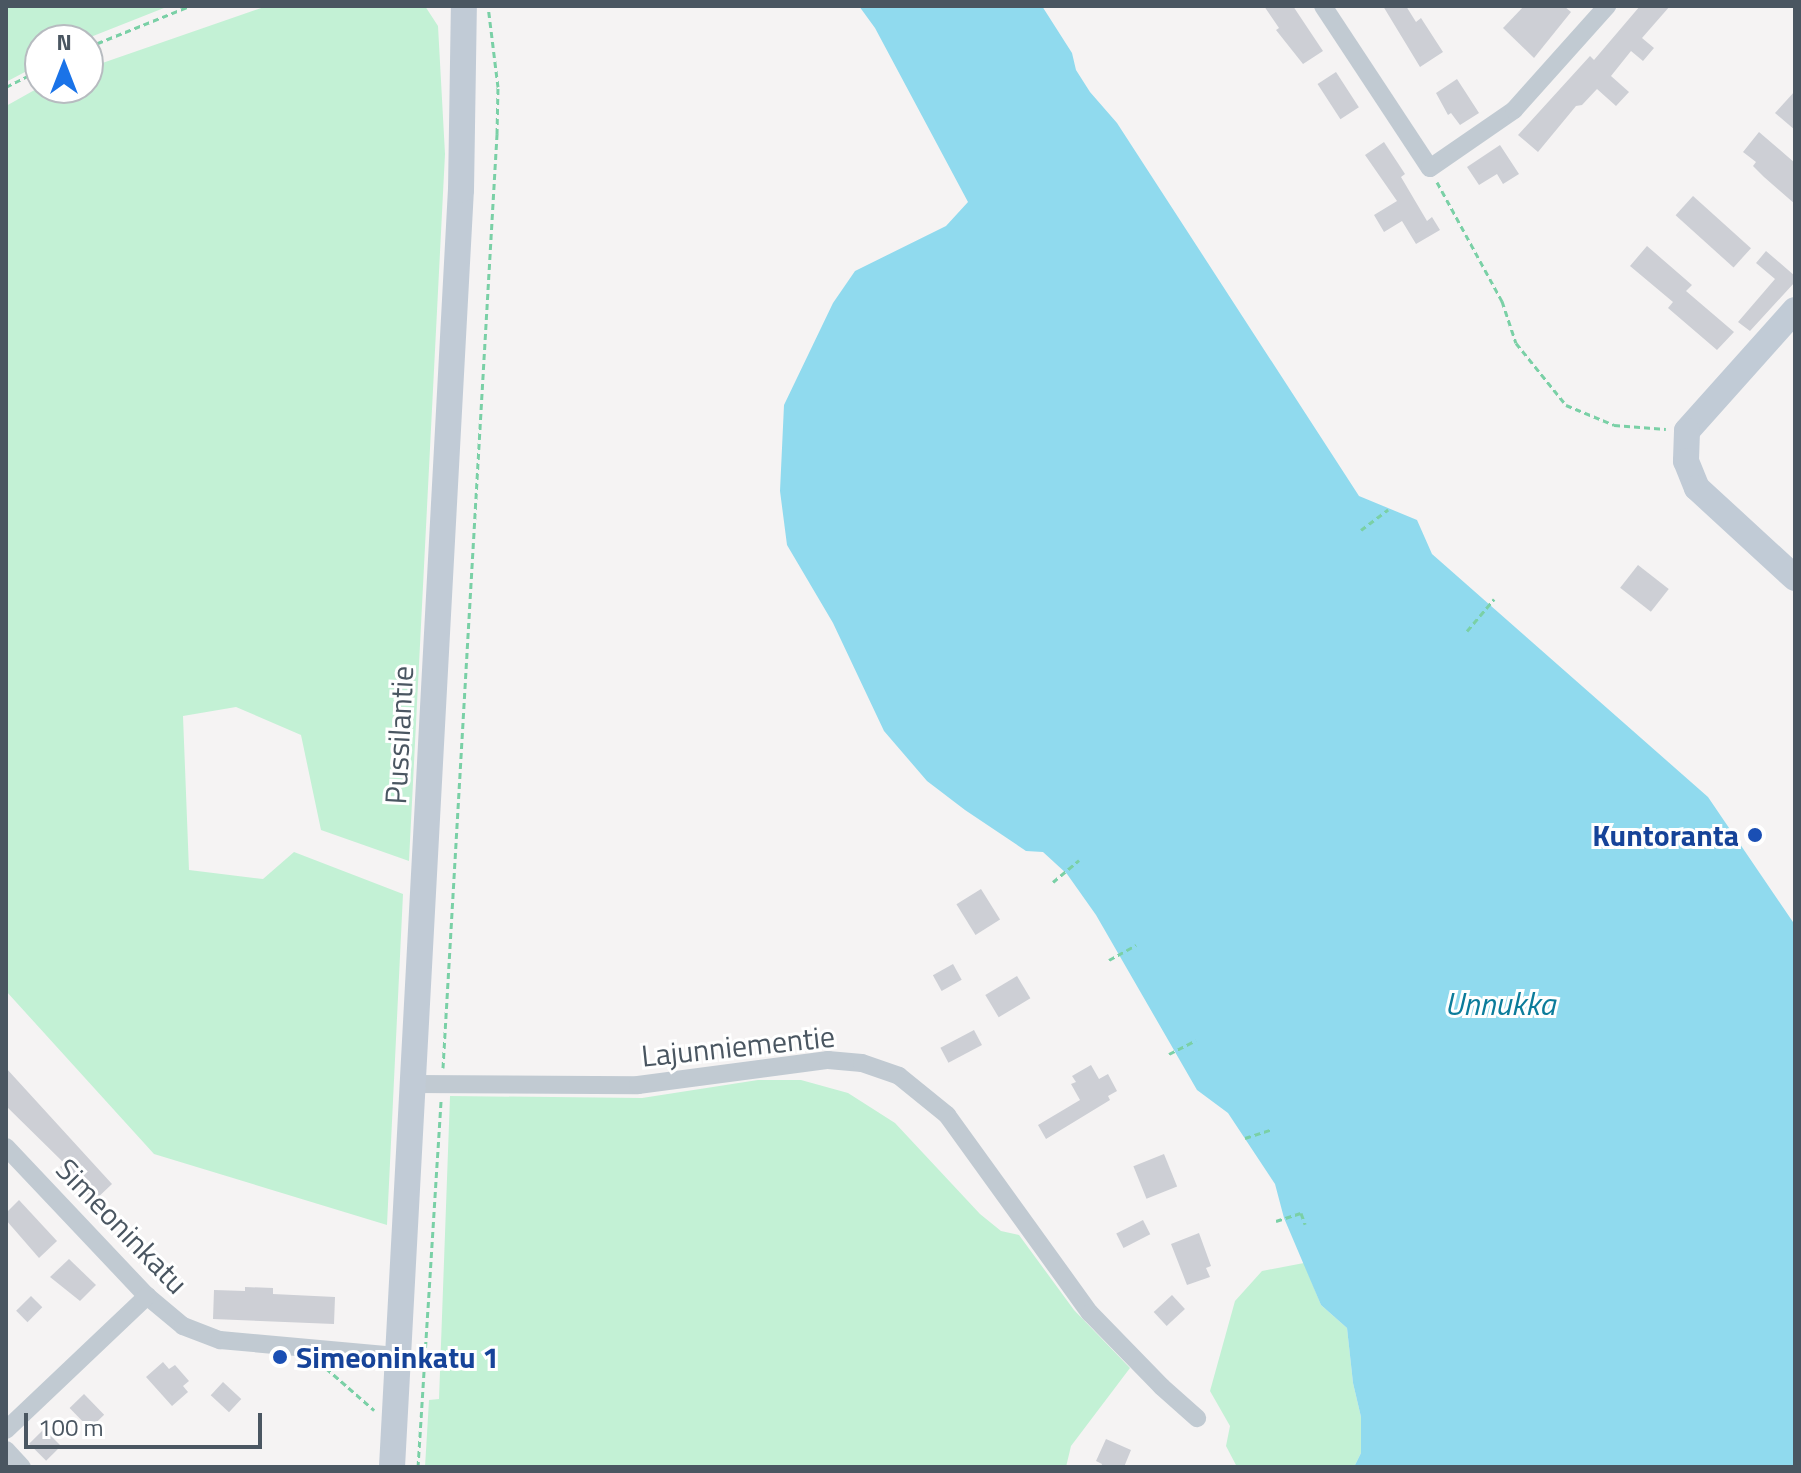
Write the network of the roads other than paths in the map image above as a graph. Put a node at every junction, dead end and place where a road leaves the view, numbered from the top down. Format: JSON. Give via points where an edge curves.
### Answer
{"nodes":[{"id":1,"x":464,"y":6,"type":"edge"},
{"id":2,"x":1323,"y":6,"type":"edge"},
{"id":3,"x":1607,"y":6,"type":"edge"},
{"id":4,"x":1795,"y":310,"type":"edge"},
{"id":5,"x":1795,"y":578,"type":"edge"},
{"id":6,"x":412,"y":1084,"type":"junction"},
{"id":7,"x":6,"y":1147,"type":"edge"},
{"id":8,"x":147,"y":1296,"type":"junction"},
{"id":9,"x":396,"y":1356,"type":"junction"},
{"id":10,"x":1197,"y":1418,"type":"dead end"},
{"id":11,"x":6,"y":1430,"type":"edge"},
{"id":12,"x":6,"y":1450,"type":"edge"},
{"id":13,"x":22,"y":1467,"type":"edge"},
{"id":14,"x":392,"y":1467,"type":"edge"}],
"edges":[{"from":1,"to":6,"type":"street","name":"Pussilantie","via":[[461,190]]},
{"from":2,"to":3,"type":"street","via":[[1430,168],[1514,110]]},
{"from":4,"to":5,"type":"street","via":[[1687,431],[1686,461],[1697,488]]},
{"from":6,"to":9,"type":"street","name":"Pussilantie"},
{"from":6,"to":10,"type":"street","name":"Lajunniementie","via":[[638,1085],[828,1060],[862,1063],[899,1076],[947,1115],[1090,1313]]},
{"from":7,"to":8,"type":"street","name":"Simeoninkatu"},
{"from":8,"to":9,"type":"street","name":"Simeoninkatu","via":[[183,1326],[220,1340]]},
{"from":8,"to":11,"type":"street"},
{"from":9,"to":14,"type":"street","name":"Pussilantie"},
{"from":12,"to":13,"type":"street"}]}
